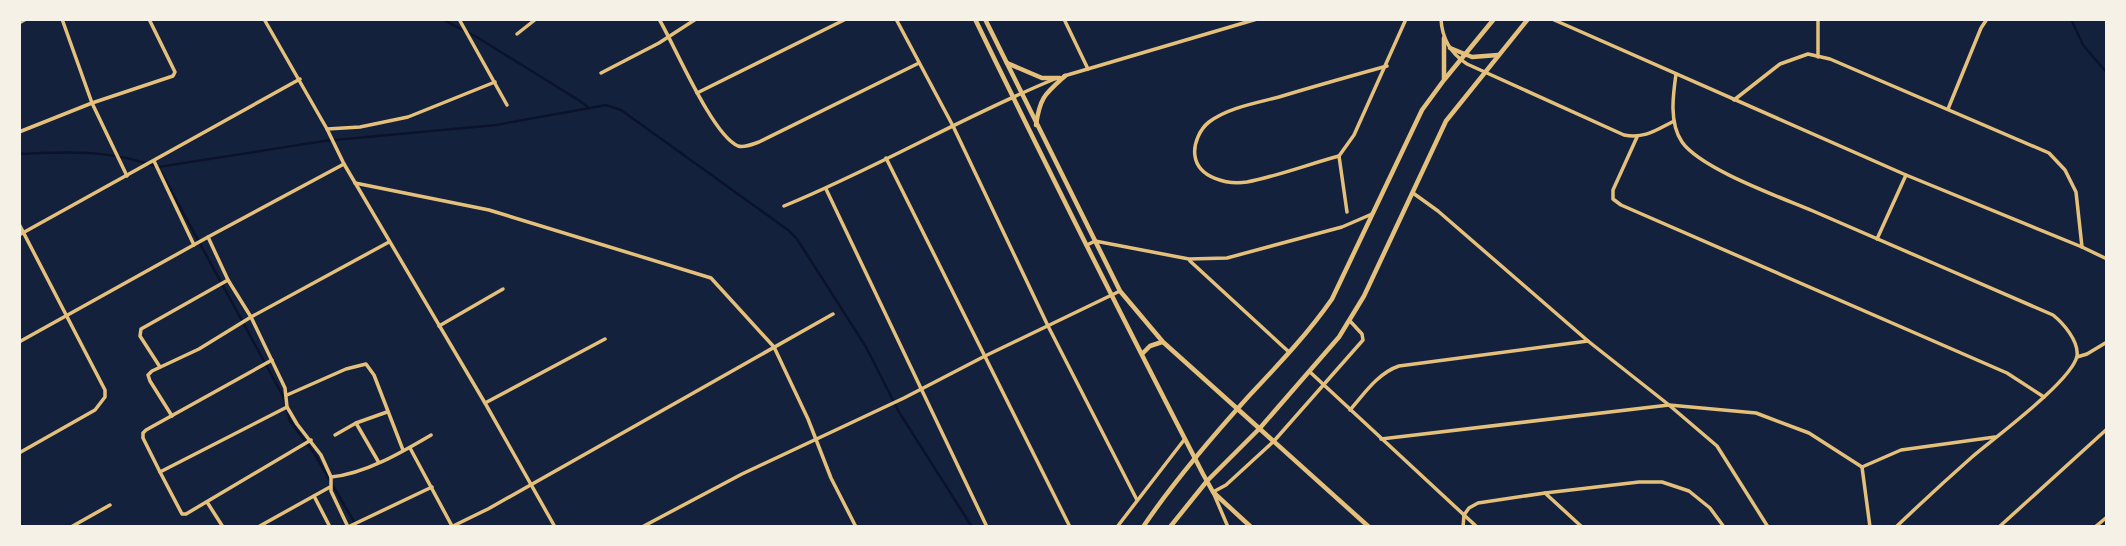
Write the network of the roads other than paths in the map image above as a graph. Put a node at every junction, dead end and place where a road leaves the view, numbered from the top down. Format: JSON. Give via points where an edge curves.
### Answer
{"nodes":[{"id":1,"x":26,"y":19,"type":"edge"},
{"id":2,"x":62,"y":19,"type":"edge"},
{"id":3,"x":149,"y":19,"type":"edge"},
{"id":4,"x":264,"y":19,"type":"edge"},
{"id":5,"x":536,"y":19,"type":"edge"},
{"id":6,"x":659,"y":19,"type":"edge"},
{"id":7,"x":696,"y":19,"type":"edge"},
{"id":8,"x":846,"y":19,"type":"edge"},
{"id":9,"x":896,"y":19,"type":"edge"},
{"id":10,"x":975,"y":19,"type":"edge"},
{"id":11,"x":985,"y":19,"type":"edge"},
{"id":12,"x":1064,"y":19,"type":"edge"},
{"id":13,"x":1257,"y":19,"type":"edge"},
{"id":14,"x":1406,"y":19,"type":"edge"},
{"id":15,"x":1441,"y":19,"type":"edge"},
{"id":16,"x":1494,"y":19,"type":"edge"},
{"id":17,"x":1528,"y":19,"type":"edge"},
{"id":18,"x":1552,"y":19,"type":"edge"},
{"id":19,"x":1818,"y":19,"type":"edge"},
{"id":20,"x":1987,"y":19,"type":"edge"},
{"id":21,"x":460,"y":22,"type":"edge"},
{"id":22,"x":19,"y":23,"type":"edge"},
{"id":23,"x":517,"y":34,"type":"dead end"},
{"id":24,"x":669,"y":36,"type":"junction"},
{"id":25,"x":1444,"y":38,"type":"junction"},
{"id":26,"x":1450,"y":48,"type":"junction"},
{"id":27,"x":1465,"y":55,"type":"junction"},
{"id":28,"x":1499,"y":55,"type":"junction"},
{"id":29,"x":1818,"y":57,"type":"junction"},
{"id":30,"x":1461,"y":60,"type":"junction"},
{"id":31,"x":919,"y":63,"type":"junction"},
{"id":32,"x":1007,"y":63,"type":"junction"},
{"id":33,"x":1387,"y":66,"type":"junction"},
{"id":34,"x":1088,"y":69,"type":"junction"},
{"id":35,"x":1485,"y":72,"type":"junction"},
{"id":36,"x":601,"y":73,"type":"dead end"},
{"id":37,"x":1676,"y":74,"type":"junction"},
{"id":38,"x":1062,"y":77,"type":"junction"},
{"id":39,"x":300,"y":79,"type":"junction"},
{"id":40,"x":1444,"y":80,"type":"junction"},
{"id":41,"x":495,"y":82,"type":"junction"},
{"id":42,"x":697,"y":93,"type":"junction"},
{"id":43,"x":1021,"y":93,"type":"junction"},
{"id":44,"x":1013,"y":96,"type":"junction"},
{"id":45,"x":1734,"y":100,"type":"junction"},
{"id":46,"x":92,"y":103,"type":"junction"},
{"id":47,"x":507,"y":105,"type":"dead end"},
{"id":48,"x":1948,"y":109,"type":"junction"},
{"id":49,"x":1674,"y":121,"type":"junction"},
{"id":50,"x":953,"y":126,"type":"junction"},
{"id":51,"x":1036,"y":126,"type":"junction"},
{"id":52,"x":328,"y":131,"type":"junction"},
{"id":53,"x":19,"y":132,"type":"edge"},
{"id":54,"x":1637,"y":137,"type":"junction"},
{"id":55,"x":1339,"y":156,"type":"junction"},
{"id":56,"x":886,"y":158,"type":"junction"},
{"id":57,"x":154,"y":163,"type":"junction"},
{"id":58,"x":344,"y":164,"type":"junction"},
{"id":59,"x":1060,"y":174,"type":"junction"},
{"id":60,"x":1906,"y":175,"type":"junction"},
{"id":61,"x":127,"y":176,"type":"junction"},
{"id":62,"x":1053,"y":177,"type":"junction"},
{"id":63,"x":355,"y":183,"type":"junction"},
{"id":64,"x":826,"y":189,"type":"junction"},
{"id":65,"x":1411,"y":192,"type":"junction"},
{"id":66,"x":784,"y":206,"type":"dead end"},
{"id":67,"x":1347,"y":212,"type":"dead end"},
{"id":68,"x":1374,"y":213,"type":"junction"},
{"id":69,"x":19,"y":224,"type":"edge"},
{"id":70,"x":21,"y":234,"type":"edge"},
{"id":71,"x":208,"y":237,"type":"junction"},
{"id":72,"x":1877,"y":239,"type":"junction"},
{"id":73,"x":1095,"y":241,"type":"junction"},
{"id":74,"x":388,"y":242,"type":"junction"},
{"id":75,"x":194,"y":245,"type":"junction"},
{"id":76,"x":1087,"y":245,"type":"junction"},
{"id":77,"x":2082,"y":247,"type":"junction"},
{"id":78,"x":1189,"y":259,"type":"junction"},
{"id":79,"x":2107,"y":259,"type":"edge"},
{"id":80,"x":228,"y":280,"type":"junction"},
{"id":81,"x":503,"y":289,"type":"dead end"},
{"id":82,"x":1120,"y":291,"type":"junction"},
{"id":83,"x":1111,"y":296,"type":"junction"},
{"id":84,"x":833,"y":314,"type":"dead end"},
{"id":85,"x":66,"y":317,"type":"junction"},
{"id":86,"x":251,"y":317,"type":"junction"},
{"id":87,"x":1350,"y":321,"type":"junction"},
{"id":88,"x":439,"y":326,"type":"junction"},
{"id":89,"x":1048,"y":326,"type":"junction"},
{"id":90,"x":605,"y":339,"type":"dead end"},
{"id":91,"x":1588,"y":341,"type":"junction"},
{"id":92,"x":19,"y":342,"type":"edge"},
{"id":93,"x":1163,"y":342,"type":"junction"},
{"id":94,"x":2107,"y":342,"type":"edge"},
{"id":95,"x":774,"y":347,"type":"junction"},
{"id":96,"x":1289,"y":352,"type":"junction"},
{"id":97,"x":1143,"y":354,"type":"junction"},
{"id":98,"x":985,"y":356,"type":"junction"},
{"id":99,"x":2077,"y":357,"type":"junction"},
{"id":100,"x":272,"y":359,"type":"junction"},
{"id":101,"x":160,"y":367,"type":"junction"},
{"id":102,"x":1310,"y":372,"type":"junction"},
{"id":103,"x":1323,"y":384,"type":"junction"},
{"id":104,"x":922,"y":388,"type":"junction"},
{"id":105,"x":287,"y":396,"type":"junction"},
{"id":106,"x":2044,"y":397,"type":"junction"},
{"id":107,"x":485,"y":403,"type":"junction"},
{"id":108,"x":1670,"y":405,"type":"junction"},
{"id":109,"x":287,"y":407,"type":"junction"},
{"id":110,"x":1238,"y":410,"type":"junction"},
{"id":111,"x":1350,"y":410,"type":"junction"},
{"id":112,"x":387,"y":412,"type":"junction"},
{"id":113,"x":172,"y":416,"type":"junction"},
{"id":114,"x":356,"y":423,"type":"junction"},
{"id":115,"x":1260,"y":428,"type":"junction"},
{"id":116,"x":2107,"y":429,"type":"edge"},
{"id":117,"x":335,"y":435,"type":"dead end"},
{"id":118,"x":431,"y":435,"type":"dead end"},
{"id":119,"x":1996,"y":436,"type":"junction"},
{"id":120,"x":816,"y":439,"type":"junction"},
{"id":121,"x":1185,"y":439,"type":"junction"},
{"id":122,"x":1381,"y":439,"type":"junction"},
{"id":123,"x":311,"y":440,"type":"junction"},
{"id":124,"x":1273,"y":440,"type":"junction"},
{"id":125,"x":410,"y":448,"type":"junction"},
{"id":126,"x":402,"y":450,"type":"junction"},
{"id":127,"x":19,"y":453,"type":"edge"},
{"id":128,"x":1195,"y":459,"type":"junction"},
{"id":129,"x":379,"y":461,"type":"junction"},
{"id":130,"x":1862,"y":467,"type":"junction"},
{"id":131,"x":160,"y":472,"type":"junction"},
{"id":132,"x":331,"y":477,"type":"junction"},
{"id":133,"x":1207,"y":481,"type":"junction"},
{"id":134,"x":530,"y":485,"type":"junction"},
{"id":135,"x":330,"y":487,"type":"junction"},
{"id":136,"x":432,"y":487,"type":"junction"},
{"id":137,"x":1213,"y":492,"type":"junction"},
{"id":138,"x":1545,"y":492,"type":"junction"},
{"id":139,"x":314,"y":496,"type":"junction"},
{"id":140,"x":1137,"y":500,"type":"junction"},
{"id":141,"x":207,"y":502,"type":"junction"},
{"id":142,"x":110,"y":505,"type":"dead end"},
{"id":143,"x":1464,"y":515,"type":"junction"},
{"id":144,"x":2107,"y":517,"type":"edge"},
{"id":145,"x":71,"y":527,"type":"edge"},
{"id":146,"x":223,"y":527,"type":"edge"},
{"id":147,"x":258,"y":527,"type":"edge"},
{"id":148,"x":330,"y":527,"type":"edge"},
{"id":149,"x":452,"y":527,"type":"edge"},
{"id":150,"x":555,"y":527,"type":"edge"},
{"id":151,"x":642,"y":527,"type":"edge"},
{"id":152,"x":856,"y":527,"type":"edge"},
{"id":153,"x":987,"y":527,"type":"edge"},
{"id":154,"x":1070,"y":527,"type":"edge"},
{"id":155,"x":1117,"y":527,"type":"edge"},
{"id":156,"x":1143,"y":527,"type":"edge"},
{"id":157,"x":1170,"y":527,"type":"edge"},
{"id":158,"x":1228,"y":527,"type":"edge"},
{"id":159,"x":1251,"y":527,"type":"edge"},
{"id":160,"x":1369,"y":527,"type":"edge"},
{"id":161,"x":1463,"y":527,"type":"edge"},
{"id":162,"x":1477,"y":527,"type":"edge"},
{"id":163,"x":1582,"y":527,"type":"edge"},
{"id":164,"x":1724,"y":527,"type":"edge"},
{"id":165,"x":1768,"y":527,"type":"edge"},
{"id":166,"x":1870,"y":527,"type":"edge"},
{"id":167,"x":1896,"y":527,"type":"edge"},
{"id":168,"x":1999,"y":527,"type":"edge"},
{"id":169,"x":2095,"y":527,"type":"edge"}],
"edges":[{"from":1,"to":22,"type":"street"},
{"from":2,"to":46,"type":"street"},
{"from":3,"to":46,"type":"street","via":[[173,76]]},
{"from":4,"to":39,"type":"street"},
{"from":5,"to":23,"type":"street"},
{"from":6,"to":24,"type":"street"},
{"from":7,"to":24,"type":"street"},
{"from":8,"to":42,"type":"street"},
{"from":9,"to":31,"type":"street"},
{"from":10,"to":44,"type":"street"},
{"from":11,"to":32,"type":"street"},
{"from":12,"to":34,"type":"street"},
{"from":13,"to":34,"type":"street"},
{"from":14,"to":33,"type":"street"},
{"from":15,"to":25,"type":"street"},
{"from":16,"to":27,"type":"street"},
{"from":17,"to":28,"type":"street"},
{"from":18,"to":37,"type":"street"},
{"from":19,"to":29,"type":"street"},
{"from":20,"to":48,"type":"street"},
{"from":21,"to":41,"type":"street"},
{"from":24,"to":36,"type":"street"},
{"from":24,"to":42,"type":"street"},
{"from":25,"to":26,"type":"street"},
{"from":25,"to":40,"type":"street"},
{"from":26,"to":27,"type":"street"},
{"from":26,"to":30,"type":"street"},
{"from":27,"to":28,"type":"street"},
{"from":27,"to":30,"type":"street"},
{"from":28,"to":35,"type":"street"},
{"from":29,"to":45,"type":"street","via":[[1808,54],[1780,64]]},
{"from":29,"to":48,"type":"street"},
{"from":30,"to":35,"type":"street"},
{"from":30,"to":40,"type":"street"},
{"from":31,"to":42,"type":"street","via":[[742,147],[725,135]]},
{"from":31,"to":50,"type":"street"},
{"from":32,"to":38,"type":"street","via":[[1042,78]]},
{"from":32,"to":43,"type":"street"},
{"from":33,"to":55,"type":"street"},
{"from":33,"to":55,"type":"street","via":[[1215,118],[1201,130],[1195,156],[1205,173],[1227,182],[1245,182]]},
{"from":34,"to":38,"type":"street"},
{"from":35,"to":54,"type":"street"},
{"from":35,"to":65,"type":"street","via":[[1446,121]]},
{"from":37,"to":45,"type":"street"},
{"from":37,"to":49,"type":"street"},
{"from":38,"to":43,"type":"street"},
{"from":38,"to":51,"type":"street","via":[[1042,98]]},
{"from":39,"to":52,"type":"street"},
{"from":39,"to":57,"type":"street"},
{"from":40,"to":68,"type":"street","via":[[1411,130]]},
{"from":41,"to":47,"type":"street"},
{"from":41,"to":52,"type":"street","via":[[408,117]]},
{"from":43,"to":44,"type":"street"},
{"from":43,"to":51,"type":"street"},
{"from":44,"to":50,"type":"street"},
{"from":44,"to":62,"type":"street"},
{"from":45,"to":60,"type":"street"},
{"from":46,"to":53,"type":"street"},
{"from":46,"to":61,"type":"street"},
{"from":48,"to":77,"type":"street","via":[[2049,153],[2076,192]]},
{"from":49,"to":54,"type":"street"},
{"from":49,"to":72,"type":"street","via":[[1683,144],[1707,163]]},
{"from":50,"to":56,"type":"street"},
{"from":50,"to":89,"type":"street"},
{"from":51,"to":59,"type":"street"},
{"from":52,"to":58,"type":"street"},
{"from":54,"to":106,"type":"street","via":[[1613,190],[1613,199],[1621,205],[2007,373]]},
{"from":55,"to":67,"type":"street"},
{"from":56,"to":64,"type":"street"},
{"from":56,"to":98,"type":"street"},
{"from":57,"to":61,"type":"street"},
{"from":57,"to":75,"type":"street"},
{"from":58,"to":63,"type":"street"},
{"from":58,"to":71,"type":"street"},
{"from":59,"to":62,"type":"street"},
{"from":59,"to":73,"type":"street"},
{"from":60,"to":72,"type":"street"},
{"from":60,"to":77,"type":"street"},
{"from":61,"to":70,"type":"street"},
{"from":62,"to":76,"type":"street"},
{"from":63,"to":74,"type":"street"},
{"from":63,"to":95,"type":"street","via":[[489,210],[706,275]]},
{"from":64,"to":66,"type":"street"},
{"from":64,"to":104,"type":"street"},
{"from":65,"to":87,"type":"street"},
{"from":65,"to":91,"type":"street"},
{"from":68,"to":78,"type":"street","via":[[1227,258]]},
{"from":68,"to":96,"type":"street","via":[[1332,299]]},
{"from":69,"to":70,"type":"street"},
{"from":70,"to":85,"type":"street"},
{"from":71,"to":75,"type":"street"},
{"from":71,"to":80,"type":"street"},
{"from":72,"to":99,"type":"street","via":[[2053,315],[2069,333]]},
{"from":73,"to":76,"type":"street"},
{"from":73,"to":78,"type":"street"},
{"from":73,"to":82,"type":"street"},
{"from":74,"to":86,"type":"street"},
{"from":74,"to":88,"type":"street"},
{"from":75,"to":85,"type":"street"},
{"from":76,"to":83,"type":"street"},
{"from":77,"to":79,"type":"street"},
{"from":78,"to":96,"type":"street"},
{"from":80,"to":86,"type":"street"},
{"from":80,"to":101,"type":"street","via":[[141,329],[140,336]]},
{"from":81,"to":88,"type":"street"},
{"from":82,"to":83,"type":"street"},
{"from":82,"to":93,"type":"street"},
{"from":83,"to":89,"type":"street"},
{"from":83,"to":97,"type":"street"},
{"from":84,"to":95,"type":"street"},
{"from":85,"to":92,"type":"street"},
{"from":85,"to":127,"type":"street","via":[[105,390],[103,401]]},
{"from":86,"to":100,"type":"street"},
{"from":86,"to":101,"type":"street"},
{"from":87,"to":102,"type":"street"},
{"from":87,"to":103,"type":"street","via":[[1363,340]]},
{"from":88,"to":107,"type":"street"},
{"from":89,"to":98,"type":"street"},
{"from":89,"to":140,"type":"street"},
{"from":90,"to":107,"type":"street"},
{"from":91,"to":108,"type":"street"},
{"from":91,"to":111,"type":"street","via":[[1399,366],[1380,377]]},
{"from":93,"to":97,"type":"street"},
{"from":93,"to":110,"type":"street"},
{"from":94,"to":99,"type":"street"},
{"from":95,"to":120,"type":"street"},
{"from":95,"to":134,"type":"street"},
{"from":96,"to":110,"type":"street"},
{"from":97,"to":121,"type":"street"},
{"from":98,"to":104,"type":"street"},
{"from":98,"to":154,"type":"street"},
{"from":99,"to":106,"type":"street"},
{"from":100,"to":105,"type":"street"},
{"from":100,"to":113,"type":"street"},
{"from":101,"to":113,"type":"street","via":[[148,377]]},
{"from":102,"to":103,"type":"street"},
{"from":102,"to":115,"type":"street"},
{"from":103,"to":111,"type":"street"},
{"from":103,"to":124,"type":"street"},
{"from":104,"to":120,"type":"street"},
{"from":104,"to":153,"type":"street"},
{"from":105,"to":109,"type":"street"},
{"from":105,"to":112,"type":"street","via":[[366,364]]},
{"from":106,"to":119,"type":"street"},
{"from":107,"to":134,"type":"street"},
{"from":108,"to":122,"type":"street"},
{"from":108,"to":130,"type":"street","via":[[1756,413],[1809,433]]},
{"from":108,"to":165,"type":"street","via":[[1717,446]]},
{"from":109,"to":123,"type":"street"},
{"from":109,"to":131,"type":"street"},
{"from":110,"to":115,"type":"street"},
{"from":110,"to":128,"type":"street"},
{"from":111,"to":122,"type":"street"},
{"from":112,"to":114,"type":"street"},
{"from":112,"to":126,"type":"street"},
{"from":113,"to":131,"type":"street","via":[[143,433]]},
{"from":114,"to":117,"type":"street"},
{"from":114,"to":129,"type":"street"},
{"from":115,"to":124,"type":"street"},
{"from":115,"to":133,"type":"street"},
{"from":116,"to":168,"type":"street"},
{"from":118,"to":125,"type":"street"},
{"from":119,"to":130,"type":"street","via":[[1901,450]]},
{"from":119,"to":167,"type":"street"},
{"from":120,"to":151,"type":"street"},
{"from":120,"to":152,"type":"street"},
{"from":121,"to":128,"type":"street"},
{"from":121,"to":140,"type":"street"},
{"from":122,"to":143,"type":"street"},
{"from":123,"to":132,"type":"street"},
{"from":123,"to":141,"type":"street"},
{"from":124,"to":137,"type":"street"},
{"from":124,"to":160,"type":"street"},
{"from":125,"to":126,"type":"street"},
{"from":125,"to":136,"type":"street"},
{"from":126,"to":129,"type":"street"},
{"from":128,"to":133,"type":"street"},
{"from":128,"to":156,"type":"street"},
{"from":129,"to":132,"type":"street","via":[[350,475]]},
{"from":130,"to":166,"type":"street"},
{"from":131,"to":141,"type":"street","via":[[182,514]]},
{"from":132,"to":135,"type":"street"},
{"from":133,"to":137,"type":"street"},
{"from":133,"to":157,"type":"street"},
{"from":134,"to":149,"type":"street"},
{"from":134,"to":150,"type":"street"},
{"from":135,"to":136,"type":"street","via":[[348,527]]},
{"from":135,"to":139,"type":"street"},
{"from":136,"to":149,"type":"street"},
{"from":137,"to":158,"type":"street"},
{"from":137,"to":159,"type":"street"},
{"from":138,"to":143,"type":"street","via":[[1478,503]]},
{"from":138,"to":163,"type":"street"},
{"from":138,"to":164,"type":"street","via":[[1662,482],[1689,491]]},
{"from":139,"to":147,"type":"street"},
{"from":139,"to":148,"type":"street"},
{"from":140,"to":155,"type":"street"},
{"from":141,"to":146,"type":"street"},
{"from":142,"to":145,"type":"street"},
{"from":143,"to":161,"type":"street"},
{"from":143,"to":162,"type":"street"},
{"from":144,"to":169,"type":"street"}]}
